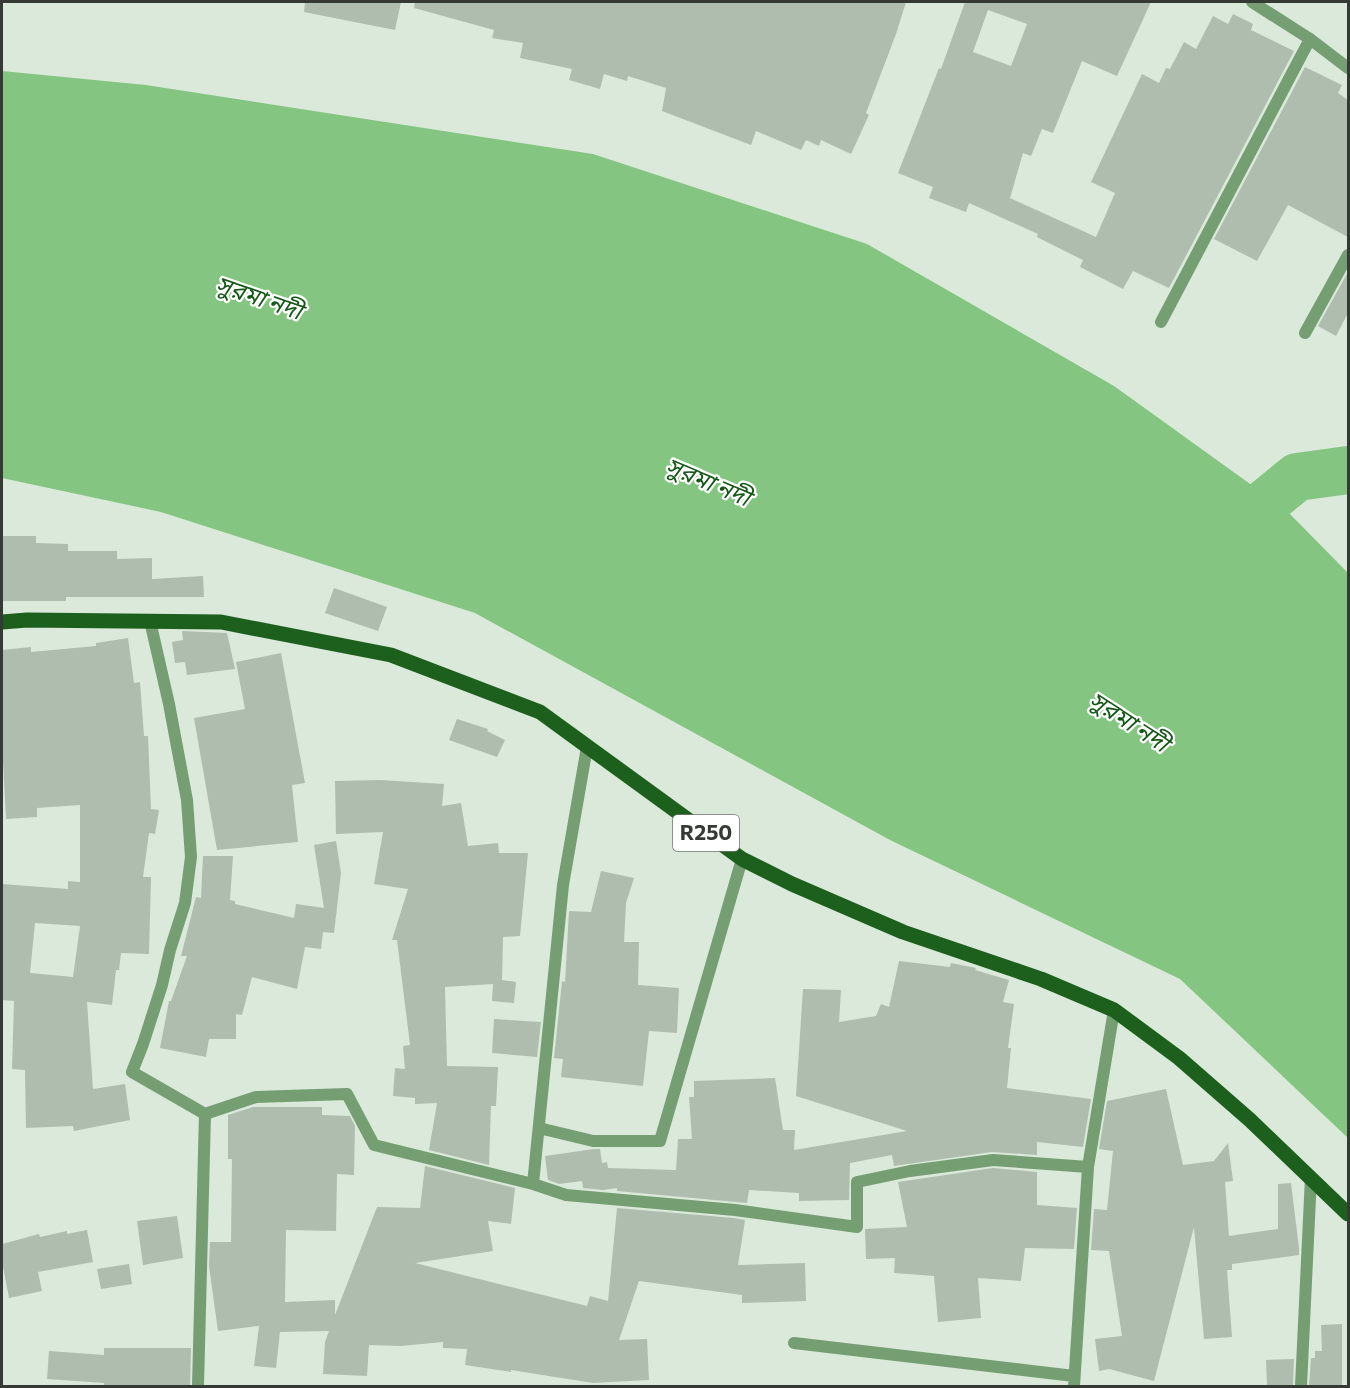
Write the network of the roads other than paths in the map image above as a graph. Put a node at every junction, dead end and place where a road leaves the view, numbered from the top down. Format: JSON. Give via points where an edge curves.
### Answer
{"nodes":[{"id":1,"x":1252,"y":2,"type":"edge"},
{"id":2,"x":1310,"y":39,"type":"junction"},
{"id":3,"x":1348,"y":68,"type":"edge"},
{"id":4,"x":1348,"y":255,"type":"edge"},
{"id":5,"x":1161,"y":322,"type":"dead end"},
{"id":6,"x":1305,"y":333,"type":"dead end"},
{"id":7,"x":150,"y":621,"type":"junction"},
{"id":8,"x":2,"y":622,"type":"edge"},
{"id":9,"x":587,"y":747,"type":"junction"},
{"id":10,"x":742,"y":859,"type":"junction"},
{"id":11,"x":1114,"y":1010,"type":"junction"},
{"id":12,"x":205,"y":1114,"type":"junction"},
{"id":13,"x":539,"y":1128,"type":"junction"},
{"id":14,"x":1088,"y":1167,"type":"junction"},
{"id":15,"x":1311,"y":1177,"type":"junction"},
{"id":16,"x":533,"y":1184,"type":"junction"},
{"id":17,"x":1348,"y":1214,"type":"edge"},
{"id":18,"x":794,"y":1343,"type":"dead end"},
{"id":19,"x":1074,"y":1381,"type":"edge"},
{"id":20,"x":198,"y":1386,"type":"edge"},
{"id":21,"x":1301,"y":1386,"type":"edge"}],
"edges":[{"from":1,"to":2,"type":"street"},
{"from":2,"to":3,"type":"street"},
{"from":2,"to":5,"type":"street"},
{"from":4,"to":6,"type":"street"},
{"from":7,"to":8,"type":"main road","number":"R250"},
{"from":7,"to":9,"type":"main road","number":"R250","via":[[220,622],[391,655],[540,712]]},
{"from":7,"to":12,"type":"street","via":[[187,800],[191,857],[185,903],[132,1072]]},
{"from":9,"to":10,"type":"main road","number":"R250"},
{"from":9,"to":13,"type":"street","via":[[563,885]]},
{"from":10,"to":11,"type":"main road","number":"R250","via":[[903,932],[1041,979]]},
{"from":10,"to":13,"type":"street","via":[[660,1141],[593,1141]]},
{"from":11,"to":14,"type":"street"},
{"from":11,"to":15,"type":"main road","number":"R250","via":[[1179,1058]]},
{"from":12,"to":16,"type":"street","via":[[256,1097],[347,1094],[374,1146]]},
{"from":12,"to":20,"type":"street"},
{"from":13,"to":16,"type":"street"},
{"from":14,"to":16,"type":"street","via":[[993,1160],[857,1182],[857,1227],[735,1210],[566,1196]]},
{"from":14,"to":19,"type":"street"},
{"from":15,"to":17,"type":"main road","number":"R250"},
{"from":15,"to":21,"type":"street"},
{"from":18,"to":19,"type":"street"}]}
